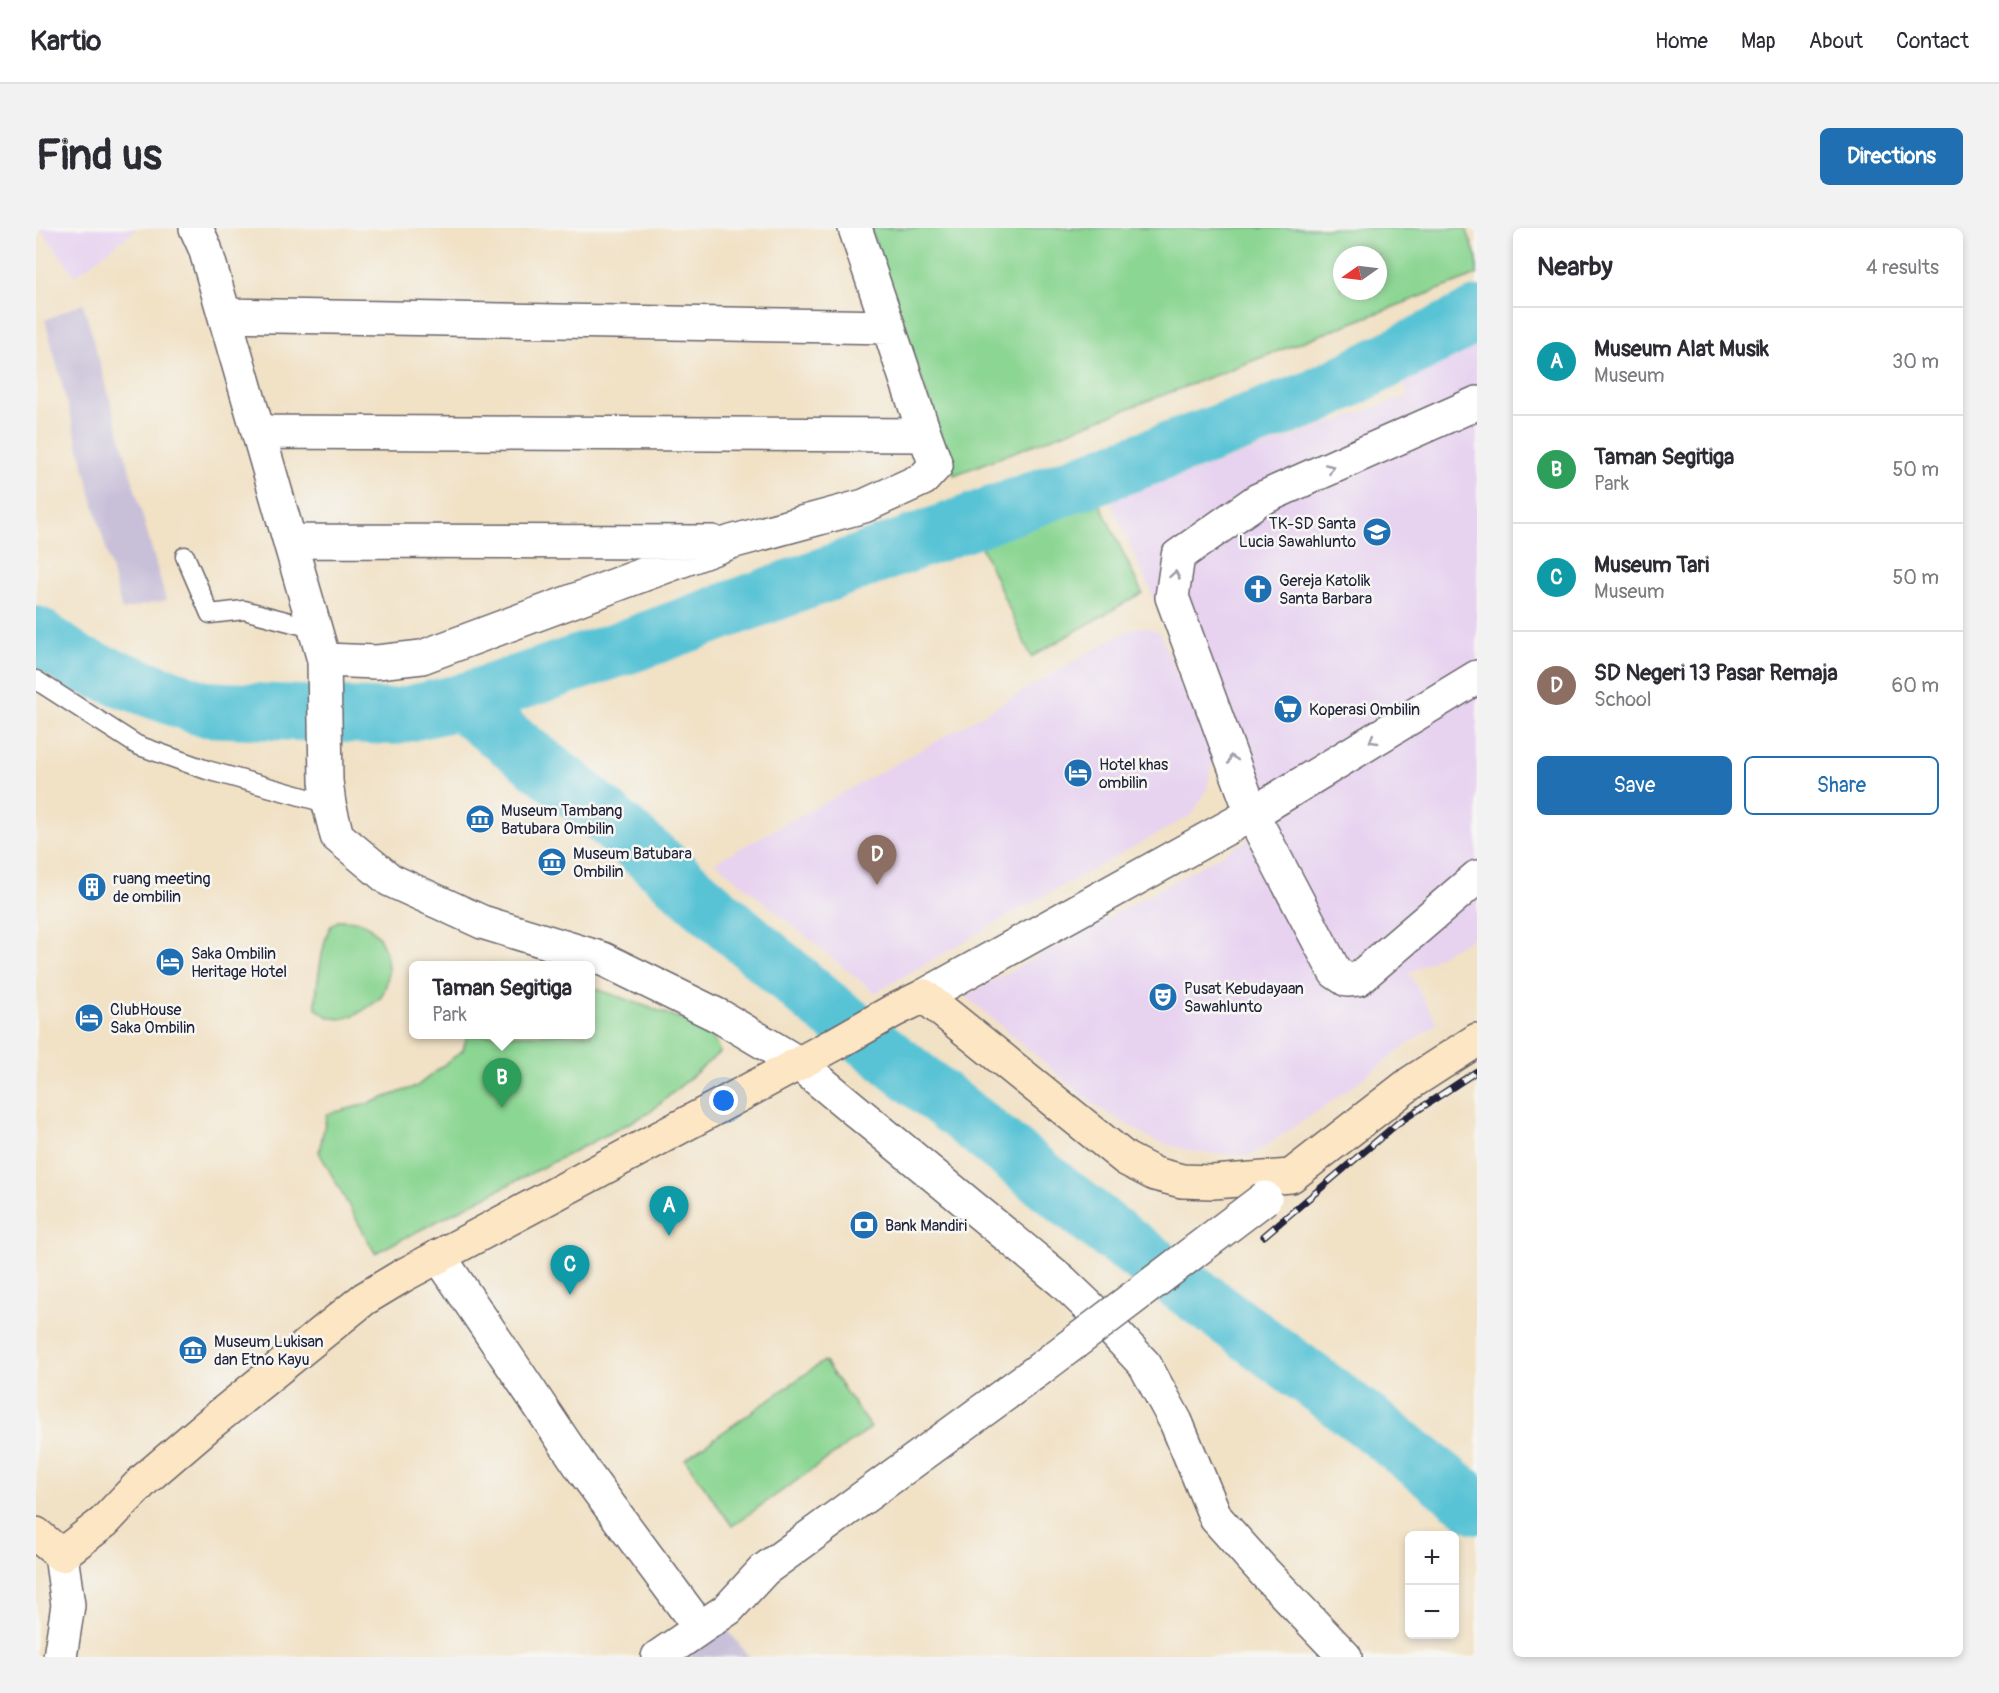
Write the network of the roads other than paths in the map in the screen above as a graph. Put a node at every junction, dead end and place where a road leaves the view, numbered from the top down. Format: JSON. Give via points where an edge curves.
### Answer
{"nodes":[{"id":1,"x":196,"y":228,"type":"edge"},
{"id":2,"x":855,"y":228,"type":"edge"},
{"id":3,"x":225,"y":315,"type":"junction"},
{"id":4,"x":888,"y":327,"type":"junction"},
{"id":5,"x":1477,"y":403,"type":"edge"},
{"id":6,"x":258,"y":432,"type":"junction"},
{"id":7,"x":925,"y":435,"type":"junction"},
{"id":8,"x":291,"y":542,"type":"junction"},
{"id":9,"x":731,"y":542,"type":"junction"},
{"id":10,"x":184,"y":556,"type":"dead end"},
{"id":11,"x":316,"y":629,"type":"junction"},
{"id":12,"x":325,"y":670,"type":"junction"},
{"id":13,"x":1477,"y":677,"type":"edge"},
{"id":14,"x":36,"y":680,"type":"edge"},
{"id":15,"x":328,"y":793,"type":"junction"},
{"id":16,"x":1252,"y":814,"type":"junction"},
{"id":17,"x":1477,"y":877,"type":"edge"},
{"id":18,"x":924,"y":996,"type":"junction"},
{"id":19,"x":1477,"y":1040,"type":"edge"},
{"id":20,"x":798,"y":1063,"type":"junction"},
{"id":21,"x":1291,"y":1176,"type":"junction"},
{"id":22,"x":439,"y":1256,"type":"junction"},
{"id":23,"x":36,"y":1533,"type":"edge"},
{"id":24,"x":61,"y":1556,"type":"junction"},
{"id":25,"x":700,"y":1628,"type":"junction"},
{"id":26,"x":60,"y":1657,"type":"edge"},
{"id":27,"x":658,"y":1657,"type":"edge"},
{"id":28,"x":1346,"y":1657,"type":"edge"}],
"edges":[{"from":1,"to":3,"type":"street"},
{"from":2,"to":4,"type":"street"},
{"from":3,"to":4,"type":"street"},
{"from":3,"to":6,"type":"street"},
{"from":4,"to":7,"type":"street"},
{"from":16,"to":5,"type":"street","one_way":true,"via":[[1172,597],[1178,556],[1258,500]]},
{"from":6,"to":7,"type":"street"},
{"from":6,"to":8,"type":"street"},
{"from":7,"to":9,"type":"street","via":[[936,465],[923,479],[864,506]]},
{"from":8,"to":9,"type":"street"},
{"from":8,"to":11,"type":"street"},
{"from":9,"to":12,"type":"street","via":[[422,657]]},
{"from":10,"to":11,"type":"lane","via":[[210,614],[243,610]]},
{"from":11,"to":12,"type":"street"},
{"from":12,"to":15,"type":"street"},
{"from":13,"to":16,"type":"street","one_way":true},
{"from":14,"to":15,"type":"lane","via":[[137,745],[207,770]]},
{"from":15,"to":20,"type":"street","via":[[337,836],[390,880],[482,922],[603,959],[721,1017]]},
{"from":16,"to":17,"type":"street","via":[[1335,972],[1347,980],[1358,979]]},
{"from":16,"to":18,"type":"street"},
{"from":18,"to":20,"type":"main road"},
{"from":18,"to":21,"type":"main road","via":[[1126,1159],[1155,1174],[1182,1181],[1213,1182]]},
{"from":19,"to":21,"type":"main road","via":[[1412,1082]]},
{"from":20,"to":22,"type":"main road"},
{"from":20,"to":28,"type":"street","via":[[1062,1281],[1145,1365],[1176,1422],[1216,1518]]},
{"from":21,"to":25,"type":"street","bridge":true,"via":[[1037,1371],[764,1570],[729,1609]]},
{"from":22,"to":24,"type":"main road","via":[[364,1299],[207,1426],[144,1480],[104,1522]]},
{"from":22,"to":25,"type":"street","via":[[583,1470]]},
{"from":23,"to":24,"type":"main road"},
{"from":24,"to":26,"type":"street","via":[[68,1605]]},
{"from":25,"to":27,"type":"street"}]}
